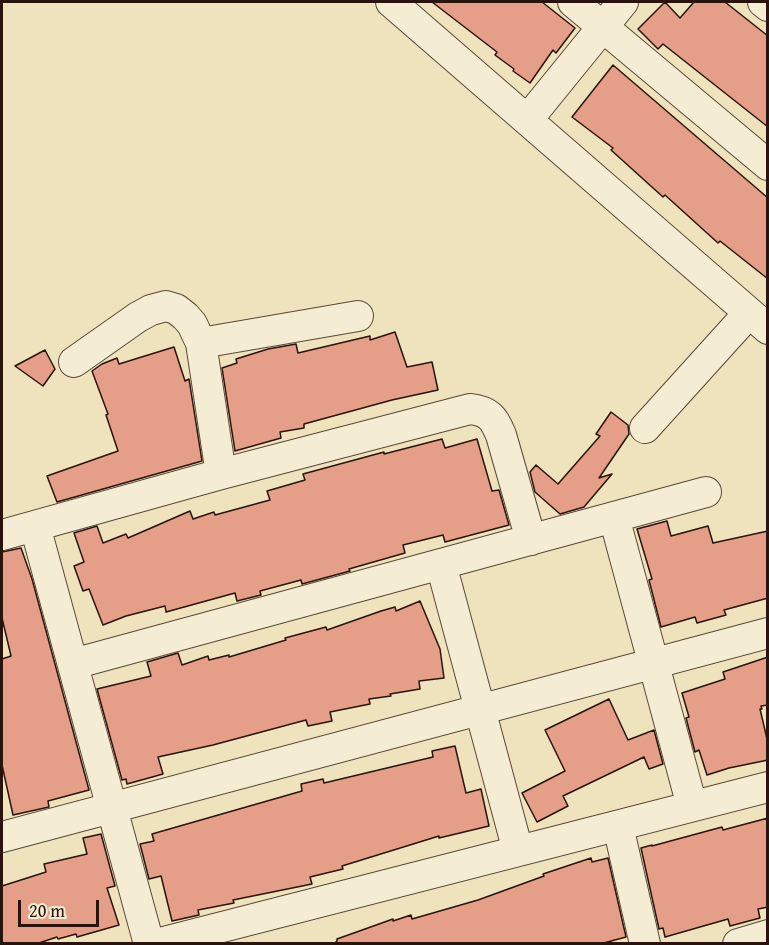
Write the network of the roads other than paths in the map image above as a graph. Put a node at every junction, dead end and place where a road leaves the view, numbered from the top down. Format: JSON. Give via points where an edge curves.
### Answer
{"nodes":[{"id":1,"x":391,"y":2,"type":"edge"},
{"id":2,"x":573,"y":2,"type":"edge"},
{"id":3,"x":623,"y":2,"type":"edge"},
{"id":4,"x":763,"y":2,"type":"edge"},
{"id":5,"x":767,"y":5,"type":"edge"},
{"id":6,"x":603,"y":27,"type":"junction"},
{"id":7,"x":528,"y":119,"type":"junction"},
{"id":8,"x":768,"y":165,"type":"edge"},
{"id":9,"x":358,"y":316,"type":"dead end"},
{"id":10,"x":758,"y":321,"type":"edge"},
{"id":11,"x":201,"y":343,"type":"junction"},
{"id":12,"x":74,"y":362,"type":"dead end"},
{"id":13,"x":645,"y":428,"type":"dead end"},
{"id":14,"x":222,"y":474,"type":"junction"},
{"id":15,"x":706,"y":492,"type":"dead end"},
{"id":16,"x":614,"y":517,"type":"junction"},
{"id":17,"x":35,"y":526,"type":"junction"},
{"id":18,"x":2,"y":535,"type":"edge"},
{"id":19,"x":531,"y":540,"type":"junction"},
{"id":20,"x":441,"y":564,"type":"junction"},
{"id":21,"x":768,"y":633,"type":"edge"},
{"id":22,"x":73,"y":664,"type":"junction"},
{"id":23,"x":653,"y":664,"type":"junction"},
{"id":24,"x":480,"y":710,"type":"junction"},
{"id":25,"x":768,"y":787,"type":"edge"},
{"id":26,"x":692,"y":806,"type":"junction"},
{"id":27,"x":112,"y":808,"type":"junction"},
{"id":28,"x":618,"y":826,"type":"junction"},
{"id":29,"x":2,"y":837,"type":"edge"},
{"id":30,"x":518,"y":851,"type":"junction"},
{"id":31,"x":768,"y":935,"type":"edge"},
{"id":32,"x":149,"y":944,"type":"edge"},
{"id":33,"x":156,"y":944,"type":"edge"},
{"id":34,"x":645,"y":944,"type":"edge"},
{"id":35,"x":738,"y":944,"type":"edge"}],
"edges":[{"from":1,"to":7,"type":"street"},
{"from":2,"to":6,"type":"street"},
{"from":3,"to":6,"type":"street"},
{"from":4,"to":5,"type":"street"},
{"from":6,"to":7,"type":"street"},
{"from":6,"to":8,"type":"street"},
{"from":7,"to":10,"type":"street"},
{"from":9,"to":11,"type":"street"},
{"from":10,"to":13,"type":"street"},
{"from":11,"to":12,"type":"street","via":[[185,316],[166,306],[138,317]]},
{"from":11,"to":14,"type":"street"},
{"from":14,"to":17,"type":"street"},
{"from":14,"to":19,"type":"street","via":[[470,409],[481,411],[496,422]]},
{"from":15,"to":16,"type":"street"},
{"from":16,"to":19,"type":"street"},
{"from":16,"to":23,"type":"street"},
{"from":17,"to":18,"type":"street"},
{"from":17,"to":22,"type":"street"},
{"from":19,"to":20,"type":"street"},
{"from":20,"to":22,"type":"street"},
{"from":20,"to":24,"type":"street"},
{"from":21,"to":23,"type":"street"},
{"from":22,"to":27,"type":"street"},
{"from":23,"to":24,"type":"street"},
{"from":23,"to":26,"type":"street"},
{"from":24,"to":27,"type":"street"},
{"from":24,"to":30,"type":"street"},
{"from":25,"to":26,"type":"street"},
{"from":26,"to":28,"type":"street"},
{"from":27,"to":29,"type":"street"},
{"from":27,"to":32,"type":"street"},
{"from":28,"to":30,"type":"street"},
{"from":28,"to":34,"type":"street"},
{"from":30,"to":33,"type":"street"},
{"from":31,"to":35,"type":"street"}]}
